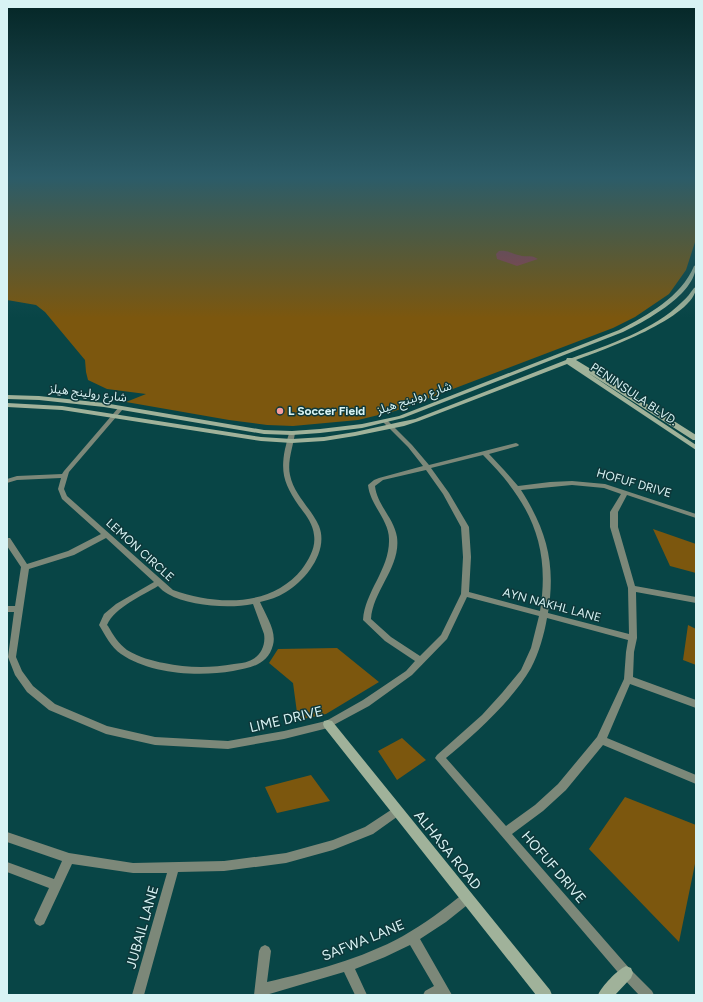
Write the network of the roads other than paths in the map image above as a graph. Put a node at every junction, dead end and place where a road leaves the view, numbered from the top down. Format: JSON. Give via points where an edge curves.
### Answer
{"nodes":[{"id":1,"x":696,"y":267,"type":"edge"},
{"id":2,"x":696,"y":289,"type":"edge"},
{"id":3,"x":574,"y":350,"type":"junction"},
{"id":4,"x":581,"y":356,"type":"junction"},
{"id":5,"x":553,"y":358,"type":"junction"},
{"id":6,"x":566,"y":360,"type":"junction"},
{"id":7,"x":553,"y":367,"type":"junction"},
{"id":8,"x":582,"y":368,"type":"junction"},
{"id":9,"x":479,"y":386,"type":"junction"},
{"id":10,"x":487,"y":392,"type":"junction"},
{"id":11,"x":7,"y":397,"type":"edge"},
{"id":12,"x":7,"y":405,"type":"edge"},
{"id":13,"x":121,"y":408,"type":"junction"},
{"id":14,"x":115,"y":416,"type":"junction"},
{"id":15,"x":388,"y":424,"type":"junction"},
{"id":16,"x":291,"y":437,"type":"junction"},
{"id":17,"x":696,"y":438,"type":"edge"},
{"id":18,"x":516,"y":445,"type":"dead end"},
{"id":19,"x":696,"y":448,"type":"edge"},
{"id":20,"x":484,"y":453,"type":"junction"},
{"id":21,"x":427,"y":467,"type":"junction"},
{"id":22,"x":65,"y":476,"type":"junction"},
{"id":23,"x":7,"y":481,"type":"edge"},
{"id":24,"x":517,"y":488,"type":"junction"},
{"id":25,"x":625,"y":492,"type":"junction"},
{"id":26,"x":696,"y":515,"type":"edge"},
{"id":27,"x":106,"y":535,"type":"junction"},
{"id":28,"x":7,"y":540,"type":"edge"},
{"id":29,"x":25,"y":567,"type":"junction"},
{"id":30,"x":159,"y":582,"type":"junction"},
{"id":31,"x":632,"y":588,"type":"junction"},
{"id":32,"x":465,"y":594,"type":"junction"},
{"id":33,"x":696,"y":600,"type":"edge"},
{"id":34,"x":257,"y":602,"type":"junction"},
{"id":35,"x":7,"y":609,"type":"edge"},
{"id":36,"x":18,"y":609,"type":"junction"},
{"id":37,"x":544,"y":615,"type":"junction"},
{"id":38,"x":633,"y":638,"type":"junction"},
{"id":39,"x":421,"y":661,"type":"junction"},
{"id":40,"x":628,"y":679,"type":"junction"},
{"id":41,"x":696,"y":704,"type":"edge"},
{"id":42,"x":328,"y":724,"type":"junction"},
{"id":43,"x":601,"y":740,"type":"junction"},
{"id":44,"x":696,"y":780,"type":"edge"},
{"id":45,"x":397,"y":811,"type":"junction"},
{"id":46,"x":505,"y":833,"type":"junction"},
{"id":47,"x":7,"y":837,"type":"edge"},
{"id":48,"x":69,"y":858,"type":"junction"},
{"id":49,"x":7,"y":868,"type":"edge"},
{"id":50,"x":174,"y":868,"type":"junction"},
{"id":51,"x":56,"y":885,"type":"junction"},
{"id":52,"x":467,"y":898,"type":"junction"},
{"id":53,"x":40,"y":920,"type":"dead end"},
{"id":54,"x":412,"y":937,"type":"junction"},
{"id":55,"x":265,"y":951,"type":"dead end"},
{"id":56,"x":347,"y":965,"type":"junction"},
{"id":57,"x":626,"y":973,"type":"junction"},
{"id":58,"x":260,"y":992,"type":"edge"},
{"id":59,"x":444,"y":992,"type":"edge"},
{"id":60,"x":138,"y":995,"type":"edge"},
{"id":61,"x":361,"y":995,"type":"edge"},
{"id":62,"x":429,"y":995,"type":"edge"},
{"id":63,"x":545,"y":995,"type":"edge"},
{"id":64,"x":605,"y":995,"type":"edge"},
{"id":65,"x":648,"y":995,"type":"edge"}],
"edges":[{"from":1,"to":3,"type":"main road","name":"شارع رولينج هيلز","via":[[677,296],[654,312],[621,332]]},
{"from":2,"to":4,"type":"main road","name":"شارع رولينج هيلز","via":[[674,312],[650,327]]},
{"from":3,"to":5,"type":"main road","name":"شارع رولينج هيلز"},
{"from":3,"to":6,"type":"main road"},
{"from":4,"to":6,"type":"main road","name":"شارع رولينج هيلز"},
{"from":4,"to":8,"type":"main road"},
{"from":5,"to":6,"type":"main road"},
{"from":5,"to":9,"type":"main road","name":"شارع رولينج هيلز"},
{"from":6,"to":7,"type":"main road","name":"شارع رولينج هيلز"},
{"from":6,"to":8,"type":"main road","name":"PENINSULA BLVD."},
{"from":7,"to":8,"type":"main road"},
{"from":7,"to":10,"type":"main road","name":"شارع رولينج هيلز"},
{"from":8,"to":17,"type":"main road","name":"PENINSULA BLVD."},
{"from":8,"to":19,"type":"main road","name":"PENINSULA BLVD."},
{"from":9,"to":10,"type":"main road"},
{"from":9,"to":15,"type":"main road","name":"شارع رولينج هيلز","via":[[401,416]]},
{"from":10,"to":15,"type":"main road","name":"شارع رولينج هيلز","via":[[417,420]]},
{"from":11,"to":13,"type":"main road","name":"شارع رولينج هيلز","via":[[31,397]]},
{"from":12,"to":14,"type":"main road","name":"شارع رولينج هيلز","via":[[62,408]]},
{"from":13,"to":14,"type":"street"},
{"from":13,"to":16,"type":"main road","name":"شارع رولينج هيلز"},
{"from":14,"to":16,"type":"main road","name":"شارع رولينج هيلز","via":[[261,439]]},
{"from":14,"to":22,"type":"street"},
{"from":15,"to":16,"type":"main road","name":"شارع رولينج هيلز","via":[[346,436]]},
{"from":15,"to":21,"type":"street","name":"LIME DRIVE"},
{"from":16,"to":34,"type":"street","name":"LEMON CIRCLE","via":[[286,473],[317,531],[317,552],[304,574],[284,590]]},
{"from":18,"to":20,"type":"street"},
{"from":20,"to":21,"type":"street"},
{"from":20,"to":24,"type":"street"},
{"from":21,"to":32,"type":"street","name":"LIME DRIVE","via":[[446,493],[465,527]]},
{"from":21,"to":39,"type":"street","via":[[381,479],[372,485],[371,492],[384,514],[394,543],[383,579],[367,612],[367,620],[376,629]]},
{"from":22,"to":23,"type":"street","via":[[16,478]]},
{"from":22,"to":27,"type":"street","name":"LEMON CIRCLE","via":[[62,489],[64,497]]},
{"from":24,"to":25,"type":"street","name":"HOFUF DRIVE","via":[[578,482]]},
{"from":24,"to":37,"type":"street","via":[[540,530],[546,587]]},
{"from":25,"to":26,"type":"street","name":"HOFUF DRIVE"},
{"from":25,"to":31,"type":"street","via":[[614,512],[614,527]]},
{"from":27,"to":29,"type":"street","via":[[71,552]]},
{"from":27,"to":30,"type":"street","name":"LEMON CIRCLE"},
{"from":28,"to":29,"type":"street"},
{"from":29,"to":36,"type":"street","name":"LIME DRIVE"},
{"from":30,"to":34,"type":"street","name":"LEMON CIRCLE","via":[[170,592],[198,602]]},
{"from":30,"to":34,"type":"street","via":[[119,606],[107,616],[103,625],[125,653],[149,663],[187,670],[218,671],[252,664],[264,654],[270,642]]},
{"from":31,"to":33,"type":"street"},
{"from":31,"to":38,"type":"street"},
{"from":32,"to":37,"type":"street","name":"AYN NAKHL LANE"},
{"from":32,"to":39,"type":"street","name":"LIME DRIVE","via":[[444,637]]},
{"from":35,"to":36,"type":"street"},
{"from":36,"to":42,"type":"street","name":"LIME DRIVE","via":[[12,657],[18,673],[30,689],[52,708],[106,730],[155,741],[228,745]]},
{"from":37,"to":38,"type":"street","name":"AYN NAKHL LANE"},
{"from":37,"to":46,"type":"street","name":"HOFUF DRIVE","via":[[538,641],[525,671],[494,708],[440,758]]},
{"from":38,"to":40,"type":"street"},
{"from":39,"to":42,"type":"street","name":"LIME DRIVE","via":[[366,703]]},
{"from":40,"to":41,"type":"street"},
{"from":40,"to":43,"type":"street"},
{"from":42,"to":45,"type":"main road","name":"ALHASA ROAD"},
{"from":43,"to":44,"type":"street"},
{"from":43,"to":46,"type":"street","via":[[562,787]]},
{"from":45,"to":50,"type":"street","via":[[369,830],[333,845],[286,858],[224,866]]},
{"from":45,"to":52,"type":"main road","name":"ALHASA ROAD"},
{"from":46,"to":57,"type":"street","name":"HOFUF DRIVE"},
{"from":47,"to":48,"type":"street"},
{"from":48,"to":50,"type":"street","via":[[133,868]]},
{"from":48,"to":51,"type":"street"},
{"from":49,"to":51,"type":"street"},
{"from":50,"to":60,"type":"street","name":"JUBAIL LANE"},
{"from":51,"to":53,"type":"street"},
{"from":52,"to":54,"type":"street","name":"SAFWA LANE"},
{"from":52,"to":63,"type":"main road","name":"ALHASA ROAD"},
{"from":54,"to":56,"type":"street","name":"SAFWA LANE"},
{"from":54,"to":59,"type":"street"},
{"from":55,"to":58,"type":"street"},
{"from":56,"to":58,"type":"street","name":"SAFWA LANE"},
{"from":56,"to":61,"type":"street"},
{"from":57,"to":64,"type":"main road"},
{"from":57,"to":65,"type":"street","name":"HOFUF DRIVE"},
{"from":59,"to":62,"type":"street"}]}
